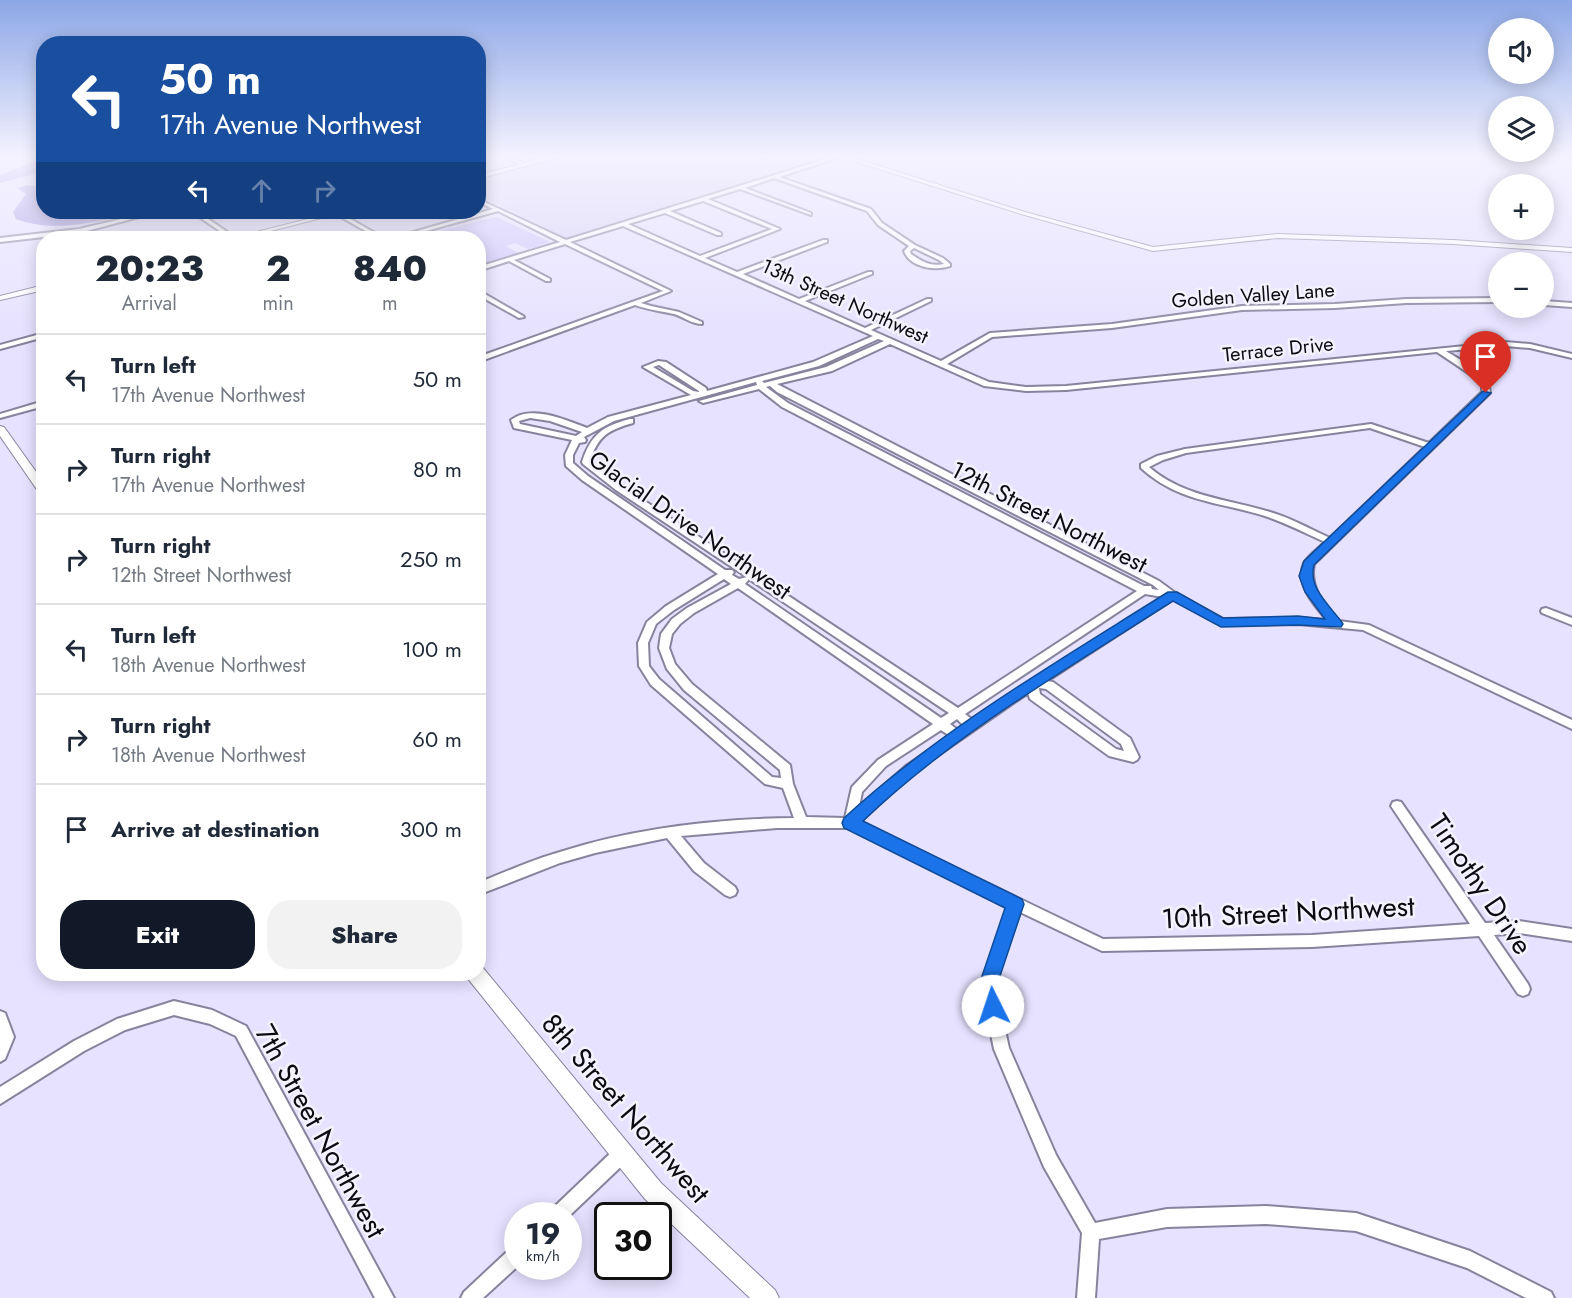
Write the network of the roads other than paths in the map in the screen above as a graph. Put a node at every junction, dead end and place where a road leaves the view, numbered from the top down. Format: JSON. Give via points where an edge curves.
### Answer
{"nodes":[{"id":1,"x":127,"y":219,"type":"edge"},
{"id":2,"x":206,"y":219,"type":"edge"},
{"id":3,"x":310,"y":219,"type":"edge"},
{"id":4,"x":350,"y":219,"type":"edge"},
{"id":5,"x":465,"y":219,"type":"edge"},
{"id":6,"x":515,"y":219,"type":"edge"},
{"id":7,"x":641,"y":219,"type":"edge"},
{"id":8,"x":683,"y":219,"type":"edge"},
{"id":9,"x":751,"y":219,"type":"edge"},
{"id":10,"x":875,"y":219,"type":"edge"},
{"id":11,"x":1043,"y":219,"type":"edge"},
{"id":12,"x":623,"y":224,"type":"junction"},
{"id":13,"x":79,"y":231,"type":"edge"},
{"id":14,"x":224,"y":231,"type":"edge"},
{"id":15,"x":262,"y":231,"type":"edge"},
{"id":16,"x":369,"y":231,"type":"edge"},
{"id":17,"x":421,"y":231,"type":"edge"},
{"id":18,"x":719,"y":234,"type":"dead end"},
{"id":19,"x":36,"y":236,"type":"edge"},
{"id":20,"x":0,"y":240,"type":"edge"},
{"id":21,"x":825,"y":241,"type":"dead end"},
{"id":22,"x":565,"y":242,"type":"junction"},
{"id":23,"x":913,"y":246,"type":"junction"},
{"id":24,"x":1572,"y":250,"type":"edge"},
{"id":25,"x":700,"y":257,"type":"junction"},
{"id":26,"x":509,"y":260,"type":"junction"},
{"id":27,"x":486,"y":267,"type":"edge"},
{"id":28,"x":870,"y":273,"type":"dead end"},
{"id":29,"x":738,"y":274,"type":"junction"},
{"id":30,"x":548,"y":280,"type":"dead end"},
{"id":31,"x":36,"y":289,"type":"edge"},
{"id":32,"x":486,"y":296,"type":"edge"},
{"id":33,"x":0,"y":298,"type":"edge"},
{"id":34,"x":929,"y":300,"type":"dead end"},
{"id":35,"x":1488,"y":300,"type":"edge"},
{"id":36,"x":800,"y":301,"type":"junction"},
{"id":37,"x":636,"y":303,"type":"junction"},
{"id":38,"x":1554,"y":304,"type":"edge"},
{"id":39,"x":1571,"y":306,"type":"edge"},
{"id":40,"x":521,"y":316,"type":"dead end"},
{"id":41,"x":700,"y":323,"type":"dead end"},
{"id":42,"x":866,"y":330,"type":"junction"},
{"id":43,"x":879,"y":336,"type":"junction"},
{"id":44,"x":36,"y":337,"type":"edge"},
{"id":45,"x":890,"y":341,"type":"junction"},
{"id":46,"x":0,"y":347,"type":"edge"},
{"id":47,"x":1439,"y":350,"type":"junction"},
{"id":48,"x":1572,"y":356,"type":"edge"},
{"id":49,"x":486,"y":357,"type":"edge"},
{"id":50,"x":942,"y":364,"type":"junction"},
{"id":51,"x":760,"y":384,"type":"junction"},
{"id":52,"x":987,"y":384,"type":"joint"},
{"id":53,"x":775,"y":385,"type":"junction"},
{"id":54,"x":705,"y":397,"type":"junction"},
{"id":55,"x":36,"y":405,"type":"edge"},
{"id":56,"x":0,"y":416,"type":"edge"},
{"id":57,"x":0,"y":429,"type":"edge"},
{"id":58,"x":587,"y":431,"type":"junction"},
{"id":59,"x":578,"y":439,"type":"junction"},
{"id":60,"x":595,"y":439,"type":"junction"},
{"id":61,"x":1431,"y":446,"type":"junction"},
{"id":62,"x":36,"y":479,"type":"edge"},
{"id":63,"x":1332,"y":542,"type":"junction"},
{"id":64,"x":738,"y":566,"type":"junction"},
{"id":65,"x":725,"y":574,"type":"junction"},
{"id":66,"x":752,"y":575,"type":"junction"},
{"id":67,"x":1156,"y":582,"type":"junction"},
{"id":68,"x":739,"y":584,"type":"junction"},
{"id":69,"x":1145,"y":591,"type":"junction"},
{"id":70,"x":1173,"y":595,"type":"junction"},
{"id":71,"x":1546,"y":611,"type":"dead end"},
{"id":72,"x":1572,"y":622,"type":"edge"},
{"id":73,"x":1336,"y":624,"type":"junction"},
{"id":74,"x":1020,"y":673,"type":"junction"},
{"id":75,"x":1034,"y":684,"type":"junction"},
{"id":76,"x":956,"y":712,"type":"junction"},
{"id":77,"x":941,"y":723,"type":"junction"},
{"id":78,"x":1572,"y":725,"type":"edge"},
{"id":79,"x":972,"y":726,"type":"junction"},
{"id":80,"x":957,"y":735,"type":"junction"},
{"id":81,"x":787,"y":784,"type":"junction"},
{"id":82,"x":1397,"y":806,"type":"dead end"},
{"id":83,"x":802,"y":822,"type":"junction"},
{"id":84,"x":850,"y":823,"type":"junction"},
{"id":85,"x":670,"y":832,"type":"junction"},
{"id":86,"x":486,"y":886,"type":"edge"},
{"id":87,"x":730,"y":891,"type":"dead end"},
{"id":88,"x":1016,"y":904,"type":"junction"},
{"id":89,"x":1481,"y":928,"type":"junction"},
{"id":90,"x":1572,"y":935,"type":"edge"},
{"id":91,"x":482,"y":981,"type":"edge"},
{"id":92,"x":1523,"y":989,"type":"dead end"},
{"id":93,"x":0,"y":1018,"type":"edge"},
{"id":94,"x":0,"y":1054,"type":"edge"},
{"id":95,"x":0,"y":1096,"type":"edge"},
{"id":96,"x":623,"y":1153,"type":"junction"},
{"id":97,"x":572,"y":1202,"type":"edge"},
{"id":98,"x":1091,"y":1232,"type":"junction"},
{"id":99,"x":504,"y":1266,"type":"edge"},
{"id":100,"x":385,"y":1298,"type":"edge"},
{"id":101,"x":470,"y":1298,"type":"edge"},
{"id":102,"x":767,"y":1298,"type":"edge"},
{"id":103,"x":1086,"y":1298,"type":"edge"},
{"id":104,"x":1545,"y":1298,"type":"edge"}],
"edges":[{"from":1,"to":13,"type":"street"},
{"from":2,"to":14,"type":"street"},
{"from":3,"to":15,"type":"street"},
{"from":4,"to":16,"type":"street"},
{"from":5,"to":17,"type":"street"},
{"from":6,"to":22,"type":"street"},
{"from":7,"to":12,"type":"street"},
{"from":8,"to":18,"type":"street"},
{"from":9,"to":25,"type":"street","via":[[777,229]]},
{"from":10,"to":23,"type":"street"},
{"from":11,"to":24,"type":"street","via":[[1153,249],[1235,238],[1288,236]]},
{"from":12,"to":22,"type":"street"},
{"from":12,"to":25,"type":"street","name":"13th Street Northwest"},
{"from":19,"to":20,"type":"street"},
{"from":21,"to":29,"type":"street"},
{"from":22,"to":26,"type":"street"},
{"from":22,"to":37,"type":"street","via":[[668,291]]},
{"from":23,"to":23,"type":"street","via":[[941,259],[948,265],[924,265],[908,255],[907,250]]},
{"from":25,"to":29,"type":"street","name":"13th Street Northwest"},
{"from":26,"to":27,"type":"street"},
{"from":26,"to":30,"type":"street"},
{"from":28,"to":36,"type":"street"},
{"from":29,"to":36,"type":"street","name":"13th Street Northwest"},
{"from":31,"to":33,"type":"street"},
{"from":32,"to":40,"type":"street"},
{"from":34,"to":42,"type":"street"},
{"from":35,"to":50,"type":"street","name":"Golden Valley Lane","via":[[1242,308],[1112,326],[990,335]]},
{"from":36,"to":42,"type":"street","name":"13th Street Northwest"},
{"from":37,"to":41,"type":"street"},
{"from":37,"to":49,"type":"street"},
{"from":38,"to":39,"type":"street"},
{"from":42,"to":43,"type":"street","name":"13th Street Northwest"},
{"from":43,"to":45,"type":"street","name":"13th Street Northwest"},
{"from":43,"to":51,"type":"street","name":"Glacial Drive Northwest"},
{"from":44,"to":46,"type":"street"},
{"from":45,"to":50,"type":"street","name":"13th Street Northwest"},
{"from":45,"to":53,"type":"street","via":[[829,369]]},
{"from":47,"to":48,"type":"street","name":"Terrace Drive","via":[[1505,344]]},
{"from":47,"to":52,"type":"street","name":"Terrace Drive","via":[[1054,388],[1010,389]]},
{"from":47,"to":61,"type":"street","via":[[1482,379],[1486,393]]},
{"from":50,"to":52,"type":"street","name":"13th Street Northwest"},
{"from":51,"to":53,"type":"street"},
{"from":51,"to":54,"type":"street","name":"Glacial Drive Northwest"},
{"from":51,"to":69,"type":"street","name":"12th Street Northwest","via":[[785,405]]},
{"from":53,"to":67,"type":"street"},
{"from":54,"to":54,"type":"street","via":[[703,390],[663,364],[647,367]]},
{"from":54,"to":58,"type":"street","name":"Glacial Drive Northwest","via":[[611,419]]},
{"from":54,"to":60,"type":"street","via":[[620,424]]},
{"from":55,"to":56,"type":"street"},
{"from":57,"to":62,"type":"street"},
{"from":58,"to":59,"type":"street","name":"Glacial Drive Northwest"},
{"from":58,"to":59,"type":"street","via":[[533,415],[515,420],[517,426]]},
{"from":58,"to":60,"type":"street"},
{"from":59,"to":60,"type":"street"},
{"from":59,"to":65,"type":"street","name":"Glacial Drive Northwest","via":[[567,455],[569,464]]},
{"from":60,"to":64,"type":"street","via":[[586,462]]},
{"from":61,"to":63,"type":"street"},
{"from":61,"to":63,"type":"street","via":[[1371,426],[1185,451],[1144,466],[1153,476],[1191,494],[1269,515]]},
{"from":63,"to":73,"type":"street","via":[[1308,563],[1305,576]]},
{"from":64,"to":65,"type":"street"},
{"from":64,"to":66,"type":"street"},
{"from":65,"to":68,"type":"street","name":"Glacial Drive Northwest"},
{"from":65,"to":81,"type":"street","via":[[652,622],[643,644],[644,666],[655,682],[769,781]]},
{"from":66,"to":68,"type":"street"},
{"from":66,"to":76,"type":"street"},
{"from":67,"to":69,"type":"street"},
{"from":67,"to":70,"type":"street"},
{"from":68,"to":77,"type":"street","name":"Glacial Drive Northwest"},
{"from":68,"to":81,"type":"street","via":[[681,616],[667,630],[663,644],[665,660],[688,687],[786,768]]},
{"from":69,"to":70,"type":"street","name":"12th Street Northwest"},
{"from":69,"to":74,"type":"street"},
{"from":70,"to":73,"type":"street","name":"12th Street Northwest","via":[[1221,622]]},
{"from":70,"to":75,"type":"street"},
{"from":71,"to":72,"type":"street"},
{"from":73,"to":78,"type":"street","name":"12th Street Northwest","via":[[1365,627]]},
{"from":74,"to":75,"type":"street"},
{"from":74,"to":76,"type":"street"},
{"from":75,"to":75,"type":"street","via":[[1034,696],[1113,753],[1133,757],[1126,741],[1049,685]]},
{"from":75,"to":79,"type":"street"},
{"from":76,"to":77,"type":"street"},
{"from":76,"to":79,"type":"street"},
{"from":77,"to":80,"type":"street","name":"Glacial Drive Northwest"},
{"from":77,"to":84,"type":"street","via":[[882,763],[856,790]]},
{"from":79,"to":80,"type":"street"},
{"from":80,"to":84,"type":"street","via":[[910,769]]},
{"from":81,"to":83,"type":"street"},
{"from":82,"to":89,"type":"street","name":"Timothy Drive"},
{"from":83,"to":84,"type":"street"},
{"from":83,"to":85,"type":"street"},
{"from":84,"to":88,"type":"street","name":"10th Street Northwest"},
{"from":85,"to":86,"type":"street","via":[[560,857]]},
{"from":85,"to":87,"type":"street","via":[[699,867]]},
{"from":88,"to":89,"type":"street","name":"10th Street Northwest","via":[[1102,945],[1312,941]]},
{"from":88,"to":98,"type":"street","via":[[988,985],[1002,1049],[1050,1161]]},
{"from":89,"to":90,"type":"street","name":"10th Street Northwest","via":[[1519,927]]},
{"from":89,"to":92,"type":"street","name":"Timothy Drive"},
{"from":91,"to":96,"type":"street","name":"8th Street Northwest"},
{"from":93,"to":94,"type":"street","via":[[6,1037]]},
{"from":95,"to":100,"type":"street","name":"7th Street Northwest","via":[[122,1024],[174,1008],[212,1017],[241,1031]]},
{"from":96,"to":97,"type":"street"},
{"from":96,"to":102,"type":"street","name":"8th Street Northwest","via":[[653,1191]]},
{"from":98,"to":103,"type":"street"},
{"from":98,"to":104,"type":"street","via":[[1167,1218],[1266,1215],[1356,1222],[1470,1260]]},
{"from":99,"to":101,"type":"street"}]}
